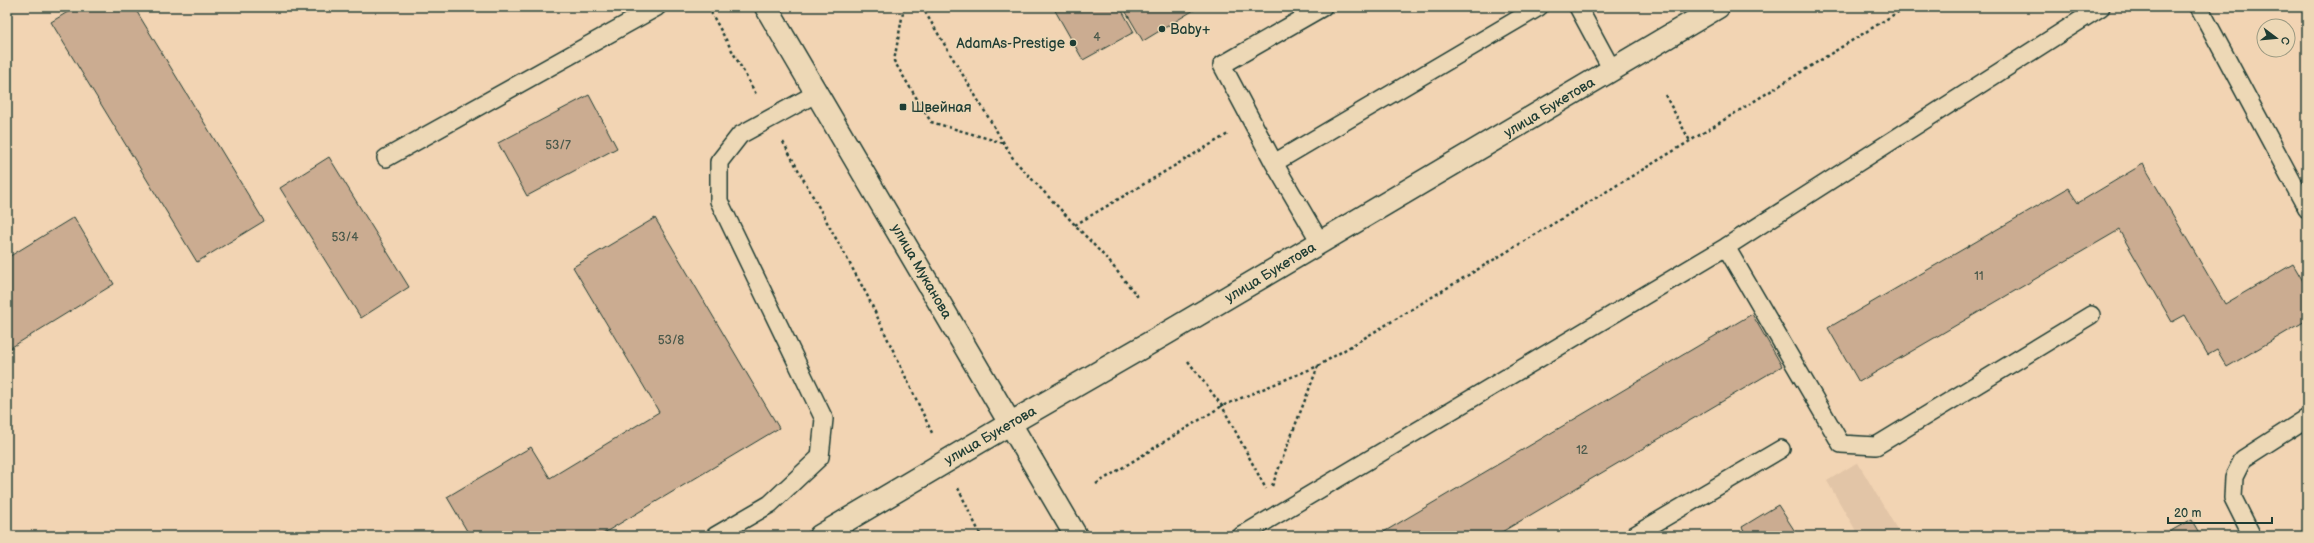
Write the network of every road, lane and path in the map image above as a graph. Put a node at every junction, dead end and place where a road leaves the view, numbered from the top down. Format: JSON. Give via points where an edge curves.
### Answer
{"nodes":[{"id":1,"x":657,"y":7,"type":"edge"},
{"id":2,"x":708,"y":7,"type":"edge"},
{"id":3,"x":766,"y":7,"type":"edge"},
{"id":4,"x":904,"y":7,"type":"edge"},
{"id":5,"x":922,"y":7,"type":"edge"},
{"id":6,"x":1323,"y":7,"type":"edge"},
{"id":7,"x":1539,"y":7,"type":"edge"},
{"id":8,"x":1578,"y":7,"type":"edge"},
{"id":9,"x":1718,"y":7,"type":"edge"},
{"id":10,"x":1906,"y":7,"type":"edge"},
{"id":11,"x":2101,"y":7,"type":"edge"},
{"id":12,"x":2200,"y":7,"type":"edge"},
{"id":13,"x":1305,"y":12,"type":"edge"},
{"id":14,"x":1612,"y":70,"type":"junction"},
{"id":15,"x":817,"y":93,"type":"junction"},
{"id":16,"x":1664,"y":95,"type":"dead end"},
{"id":17,"x":761,"y":103,"type":"dead end"},
{"id":18,"x":1251,"y":120,"type":"junction"},
{"id":19,"x":780,"y":137,"type":"dead end"},
{"id":20,"x":1690,"y":141,"type":"junction"},
{"id":21,"x":1004,"y":144,"type":"junction"},
{"id":22,"x":386,"y":158,"type":"dead end"},
{"id":23,"x":1274,"y":163,"type":"junction"},
{"id":24,"x":2307,"y":209,"type":"edge"},
{"id":25,"x":1075,"y":225,"type":"junction"},
{"id":26,"x":1320,"y":242,"type":"junction"},
{"id":27,"x":1726,"y":247,"type":"junction"},
{"id":28,"x":1138,"y":297,"type":"dead end"},
{"id":29,"x":2091,"y":315,"type":"dead end"},
{"id":30,"x":1188,"y":361,"type":"dead end"},
{"id":31,"x":1318,"y":366,"type":"junction"},
{"id":32,"x":1222,"y":406,"type":"junction"},
{"id":33,"x":2307,"y":418,"type":"edge"},
{"id":34,"x":1011,"y":423,"type":"junction"},
{"id":35,"x":1781,"y":449,"type":"dead end"},
{"id":36,"x":946,"y":461,"type":"junction"},
{"id":37,"x":1096,"y":484,"type":"dead end"},
{"id":38,"x":715,"y":536,"type":"edge"},
{"id":39,"x":820,"y":536,"type":"edge"},
{"id":40,"x":981,"y":536,"type":"edge"},
{"id":41,"x":1076,"y":536,"type":"edge"},
{"id":42,"x":1241,"y":536,"type":"edge"},
{"id":43,"x":1633,"y":536,"type":"edge"},
{"id":44,"x":2252,"y":536,"type":"edge"}],
"edges":[{"from":1,"to":22,"type":"lane"},
{"from":2,"to":17,"type":"path"},
{"from":3,"to":15,"type":"street","name":"улица Муканова"},
{"from":4,"to":21,"type":"path","via":[[894,61],[931,122]]},
{"from":5,"to":21,"type":"path"},
{"from":6,"to":13,"type":"lane"},
{"from":7,"to":23,"type":"lane"},
{"from":8,"to":14,"type":"lane"},
{"from":9,"to":14,"type":"street","name":"улица Букетова"},
{"from":10,"to":20,"type":"path"},
{"from":11,"to":27,"type":"lane"},
{"from":12,"to":24,"type":"lane"},
{"from":13,"to":18,"type":"lane","via":[[1222,65]]},
{"from":14,"to":26,"type":"street","name":"улица Букетова"},
{"from":15,"to":34,"type":"street","name":"улица Муканова"},
{"from":15,"to":38,"type":"lane","via":[[740,135],[719,162],[719,201],[824,419],[820,457],[770,504]]},
{"from":16,"to":20,"type":"path"},
{"from":18,"to":23,"type":"lane"},
{"from":18,"to":25,"type":"path"},
{"from":19,"to":36,"type":"path","via":[[867,295]]},
{"from":20,"to":31,"type":"path"},
{"from":21,"to":25,"type":"path","via":[[1014,160]]},
{"from":23,"to":26,"type":"lane"},
{"from":25,"to":28,"type":"path"},
{"from":26,"to":34,"type":"street","name":"улица Букетова"},
{"from":27,"to":29,"type":"lane","via":[[1841,444],[1876,446]]},
{"from":27,"to":42,"type":"lane"},
{"from":30,"to":32,"type":"path"},
{"from":31,"to":32,"type":"path"},
{"from":31,"to":32,"type":"path","via":[[1269,493]]},
{"from":32,"to":37,"type":"path"},
{"from":33,"to":44,"type":"lane","via":[[2244,459],[2234,477],[2234,498]]},
{"from":34,"to":36,"type":"street","name":"улица Букетова"},
{"from":34,"to":41,"type":"street","name":"улица Муканова"},
{"from":35,"to":43,"type":"lane"},
{"from":36,"to":39,"type":"street","name":"улица Букетова"},
{"from":36,"to":40,"type":"path"}]}
